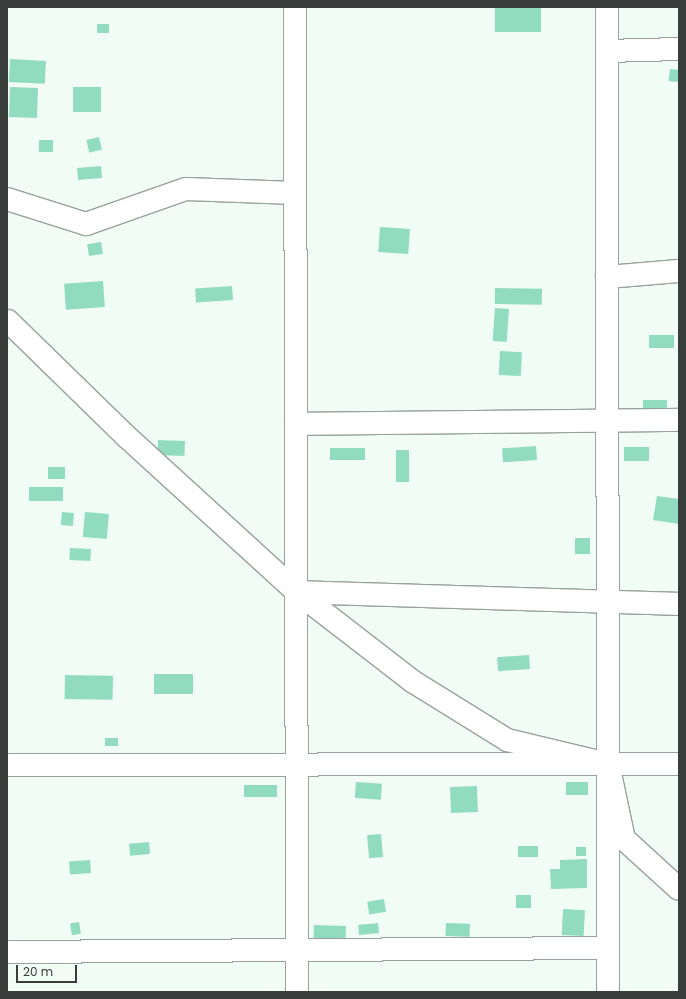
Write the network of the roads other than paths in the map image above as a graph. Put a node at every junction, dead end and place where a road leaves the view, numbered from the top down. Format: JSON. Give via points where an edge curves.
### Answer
{"nodes":[{"id":1,"x":295,"y":7,"type":"edge"},
{"id":2,"x":607,"y":7,"type":"edge"},
{"id":3,"x":679,"y":49,"type":"edge"},
{"id":4,"x":607,"y":51,"type":"junction"},
{"id":5,"x":295,"y":193,"type":"junction"},
{"id":6,"x":7,"y":200,"type":"edge"},
{"id":7,"x":679,"y":271,"type":"edge"},
{"id":8,"x":607,"y":277,"type":"junction"},
{"id":9,"x":7,"y":319,"type":"edge"},
{"id":10,"x":607,"y":420,"type":"junction"},
{"id":11,"x":679,"y":420,"type":"edge"},
{"id":12,"x":296,"y":424,"type":"junction"},
{"id":13,"x":297,"y":592,"type":"junction"},
{"id":14,"x":608,"y":602,"type":"junction"},
{"id":15,"x":679,"y":604,"type":"edge"},
{"id":16,"x":608,"y":764,"type":"junction"},
{"id":17,"x":679,"y":764,"type":"edge"},
{"id":18,"x":7,"y":765,"type":"edge"},
{"id":19,"x":297,"y":765,"type":"junction"},
{"id":20,"x":679,"y":889,"type":"edge"},
{"id":21,"x":608,"y":948,"type":"junction"},
{"id":22,"x":297,"y":950,"type":"junction"},
{"id":23,"x":7,"y":952,"type":"edge"},
{"id":24,"x":297,"y":992,"type":"edge"},
{"id":25,"x":608,"y":992,"type":"edge"}],
"edges":[{"from":1,"to":5,"type":"street"},
{"from":2,"to":4,"type":"street"},
{"from":3,"to":4,"type":"street"},
{"from":4,"to":8,"type":"street"},
{"from":5,"to":6,"type":"street","via":[[186,189],[86,224]]},
{"from":5,"to":12,"type":"street"},
{"from":7,"to":8,"type":"street"},
{"from":8,"to":10,"type":"street"},
{"from":9,"to":13,"type":"street","via":[[126,436]]},
{"from":10,"to":11,"type":"street"},
{"from":10,"to":12,"type":"street"},
{"from":10,"to":14,"type":"street"},
{"from":12,"to":13,"type":"street"},
{"from":13,"to":14,"type":"street"},
{"from":13,"to":16,"type":"street","via":[[412,681],[507,740]]},
{"from":13,"to":19,"type":"street"},
{"from":14,"to":15,"type":"street"},
{"from":14,"to":16,"type":"street"},
{"from":16,"to":17,"type":"street"},
{"from":16,"to":19,"type":"street"},
{"from":16,"to":20,"type":"street","via":[[624,839]]},
{"from":16,"to":21,"type":"street"},
{"from":18,"to":19,"type":"street"},
{"from":19,"to":22,"type":"street"},
{"from":21,"to":22,"type":"street"},
{"from":21,"to":25,"type":"street"},
{"from":22,"to":23,"type":"street"},
{"from":22,"to":24,"type":"street"}]}
